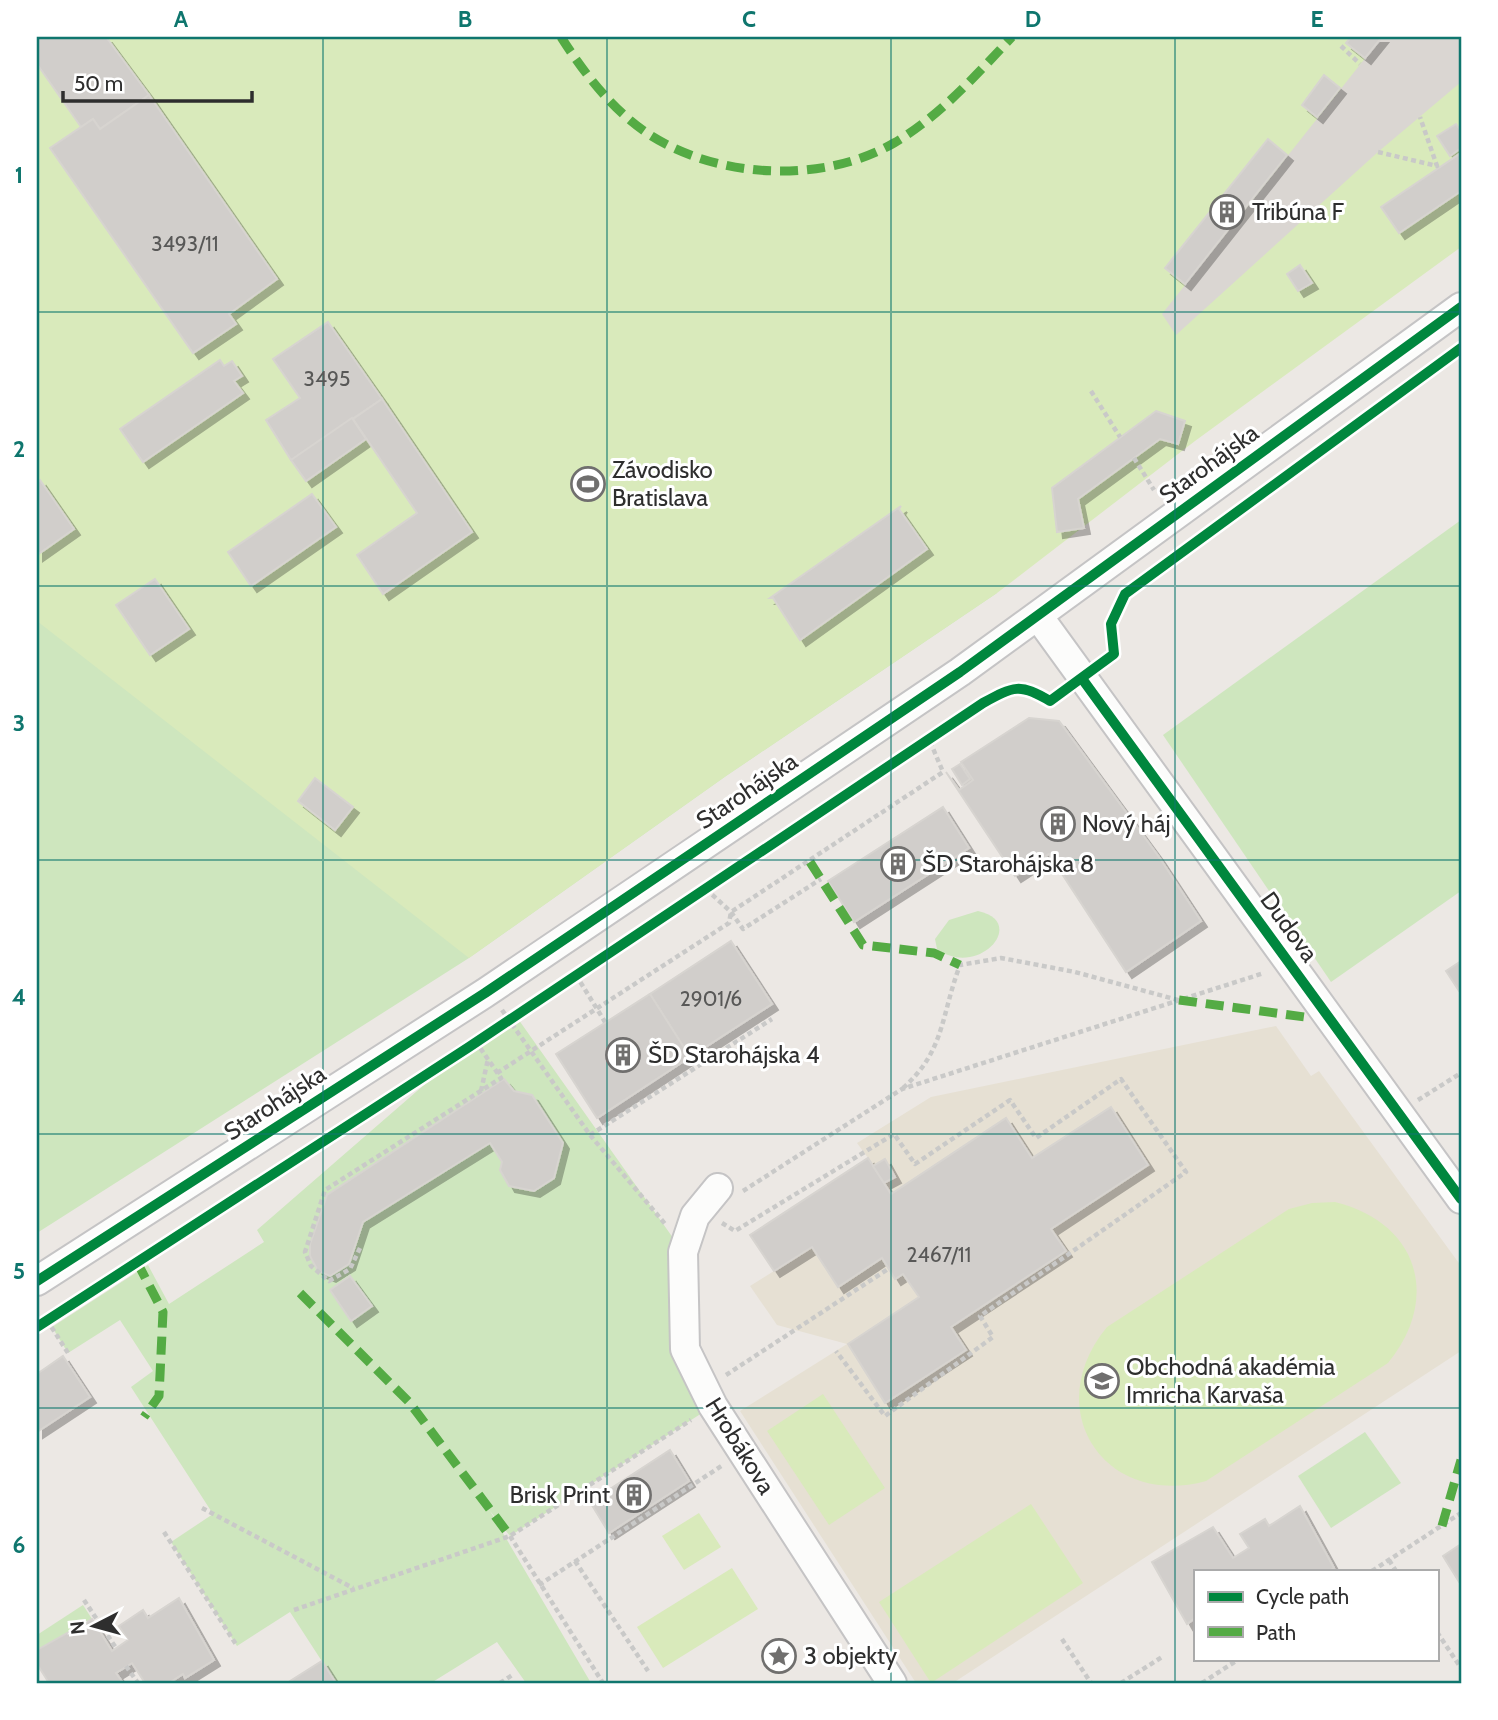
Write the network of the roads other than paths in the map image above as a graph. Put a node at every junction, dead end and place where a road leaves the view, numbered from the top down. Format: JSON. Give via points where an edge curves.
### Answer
{"nodes":[{"id":1,"x":1461,"y":307,"type":"edge"},
{"id":2,"x":1038,"y":616,"type":"junction"},
{"id":3,"x":728,"y":1191,"type":"road end"},
{"id":4,"x":1461,"y":1199,"type":"edge"},
{"id":5,"x":37,"y":1280,"type":"edge"},
{"id":6,"x":892,"y":1683,"type":"edge"}],
"edges":[{"from":1,"to":2,"type":"street","name":"Starohájska"},
{"from":2,"to":4,"type":"street","name":"Dudova"},
{"from":2,"to":5,"type":"street","name":"Starohájska","via":[[485,993]]},
{"from":3,"to":6,"type":"street","name":"Hrobákova","via":[[695,1216],[683,1252],[685,1349],[708,1397]]}]}
